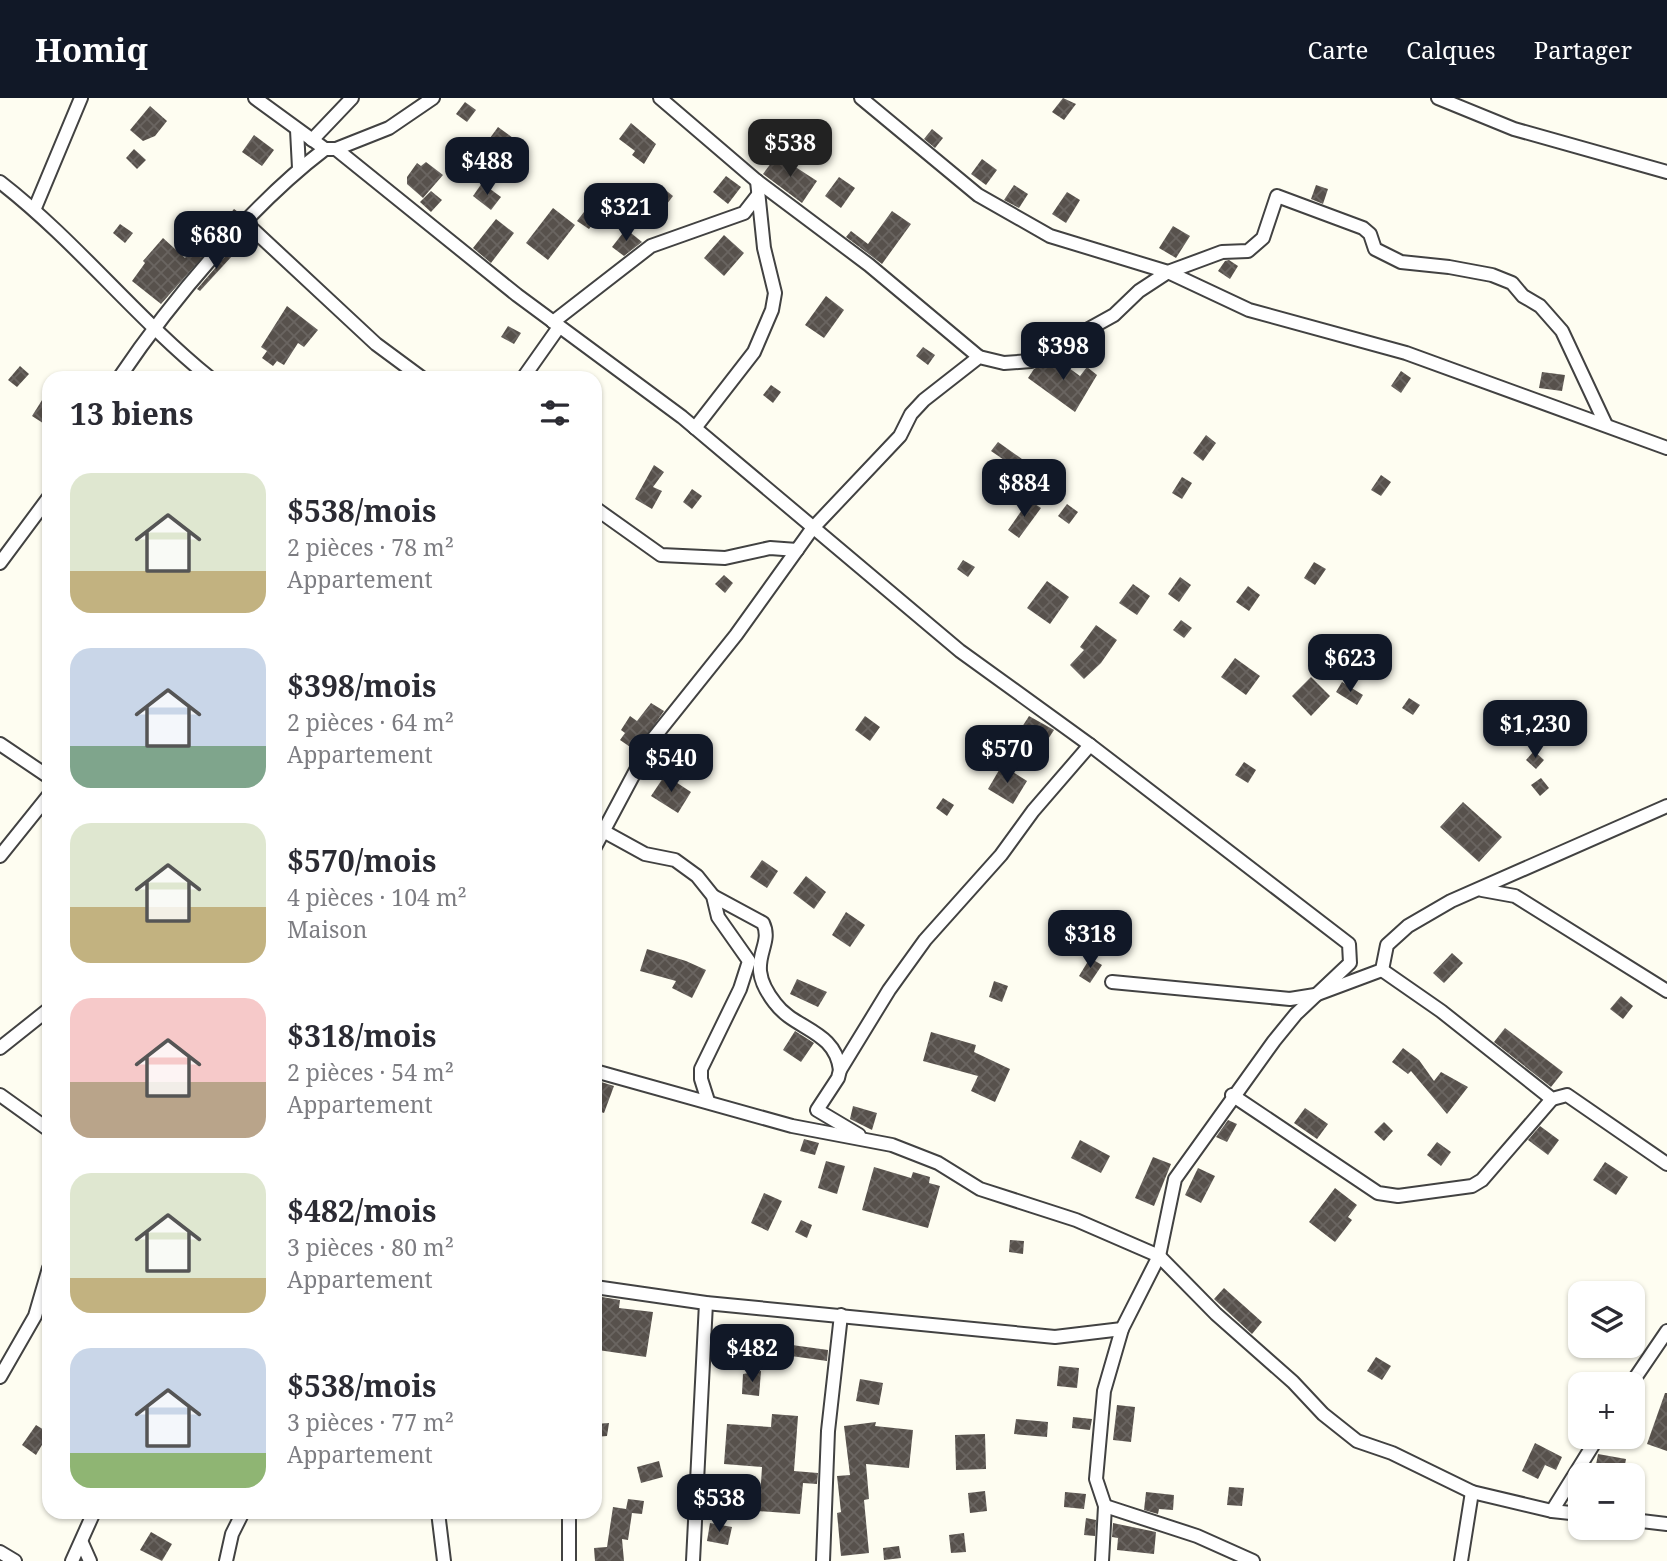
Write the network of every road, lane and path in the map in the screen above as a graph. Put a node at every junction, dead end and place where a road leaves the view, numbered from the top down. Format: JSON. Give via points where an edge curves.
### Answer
{"nodes":[{"id":1,"x":81,"y":98,"type":"edge"},
{"id":2,"x":255,"y":98,"type":"edge"},
{"id":3,"x":352,"y":98,"type":"edge"},
{"id":4,"x":433,"y":98,"type":"edge"},
{"id":5,"x":660,"y":98,"type":"edge"},
{"id":6,"x":861,"y":98,"type":"edge"},
{"id":7,"x":1438,"y":98,"type":"edge"},
{"id":8,"x":297,"y":130,"type":"junction"},
{"id":9,"x":312,"y":140,"type":"junction"},
{"id":10,"x":330,"y":149,"type":"junction"},
{"id":11,"x":299,"y":168,"type":"junction"},
{"id":12,"x":1667,"y":172,"type":"edge"},
{"id":13,"x":757,"y":181,"type":"junction"},
{"id":14,"x":1,"y":183,"type":"edge"},
{"id":15,"x":758,"y":194,"type":"junction"},
{"id":16,"x":35,"y":208,"type":"junction"},
{"id":17,"x":246,"y":223,"type":"junction"},
{"id":18,"x":1168,"y":272,"type":"junction"},
{"id":19,"x":556,"y":324,"type":"junction"},
{"id":20,"x":153,"y":330,"type":"junction"},
{"id":21,"x":979,"y":357,"type":"junction"},
{"id":22,"x":124,"y":371,"type":"edge"},
{"id":23,"x":200,"y":371,"type":"edge"},
{"id":24,"x":413,"y":371,"type":"edge"},
{"id":25,"x":527,"y":371,"type":"edge"},
{"id":26,"x":1606,"y":425,"type":"junction"},
{"id":27,"x":695,"y":428,"type":"junction"},
{"id":28,"x":1667,"y":448,"type":"edge"},
{"id":29,"x":42,"y":506,"type":"edge"},
{"id":30,"x":602,"y":513,"type":"edge"},
{"id":31,"x":813,"y":529,"type":"junction"},
{"id":32,"x":778,"y":549,"type":"junction"},
{"id":33,"x":797,"y":550,"type":"junction"},
{"id":34,"x":0,"y":563,"type":"edge"},
{"id":35,"x":782,"y":570,"type":"junction"},
{"id":36,"x":0,"y":744,"type":"edge"},
{"id":37,"x":1090,"y":745,"type":"junction"},
{"id":38,"x":42,"y":772,"type":"edge"},
{"id":39,"x":42,"y":804,"type":"edge"},
{"id":40,"x":1667,"y":806,"type":"edge"},
{"id":41,"x":605,"y":832,"type":"junction"},
{"id":42,"x":602,"y":836,"type":"edge"},
{"id":43,"x":0,"y":856,"type":"edge"},
{"id":44,"x":1482,"y":890,"type":"junction"},
{"id":45,"x":713,"y":896,"type":"junction"},
{"id":46,"x":1382,"y":970,"type":"junction"},
{"id":47,"x":1112,"y":982,"type":"dead end"},
{"id":48,"x":1667,"y":991,"type":"edge"},
{"id":49,"x":1315,"y":995,"type":"junction"},
{"id":50,"x":42,"y":1015,"type":"edge"},
{"id":51,"x":0,"y":1048,"type":"edge"},
{"id":52,"x":840,"y":1070,"type":"junction"},
{"id":53,"x":602,"y":1073,"type":"edge"},
{"id":54,"x":0,"y":1095,"type":"edge"},
{"id":55,"x":1232,"y":1095,"type":"junction"},
{"id":56,"x":1552,"y":1099,"type":"junction"},
{"id":57,"x":708,"y":1101,"type":"junction"},
{"id":58,"x":42,"y":1125,"type":"edge"},
{"id":59,"x":869,"y":1140,"type":"junction"},
{"id":60,"x":1667,"y":1164,"type":"edge"},
{"id":61,"x":1158,"y":1256,"type":"junction"},
{"id":62,"x":602,"y":1288,"type":"edge"},
{"id":63,"x":42,"y":1292,"type":"edge"},
{"id":64,"x":706,"y":1303,"type":"junction"},
{"id":65,"x":841,"y":1315,"type":"junction"},
{"id":66,"x":1122,"y":1329,"type":"junction"},
{"id":67,"x":1667,"y":1331,"type":"edge"},
{"id":68,"x":1639,"y":1372,"type":"edge"},
{"id":69,"x":0,"y":1377,"type":"edge"},
{"id":70,"x":1591,"y":1449,"type":"edge"},
{"id":71,"x":1472,"y":1492,"type":"junction"},
{"id":72,"x":1105,"y":1506,"type":"junction"},
{"id":73,"x":1552,"y":1511,"type":"junction"},
{"id":74,"x":1568,"y":1513,"type":"edge"},
{"id":75,"x":91,"y":1519,"type":"edge"},
{"id":76,"x":240,"y":1519,"type":"edge"},
{"id":77,"x":439,"y":1519,"type":"edge"},
{"id":78,"x":569,"y":1519,"type":"edge"},
{"id":79,"x":1645,"y":1521,"type":"edge"},
{"id":80,"x":1667,"y":1524,"type":"edge"},
{"id":81,"x":82,"y":1543,"type":"junction"},
{"id":82,"x":0,"y":1552,"type":"edge"},
{"id":83,"x":15,"y":1561,"type":"edge"},
{"id":84,"x":72,"y":1561,"type":"edge"},
{"id":85,"x":90,"y":1561,"type":"edge"},
{"id":86,"x":226,"y":1561,"type":"edge"},
{"id":87,"x":444,"y":1561,"type":"edge"},
{"id":88,"x":569,"y":1561,"type":"edge"},
{"id":89,"x":693,"y":1561,"type":"edge"},
{"id":90,"x":823,"y":1561,"type":"edge"},
{"id":91,"x":1102,"y":1561,"type":"edge"},
{"id":92,"x":1253,"y":1561,"type":"edge"},
{"id":93,"x":1461,"y":1561,"type":"edge"}],
"edges":[{"from":1,"to":16,"type":"street"},
{"from":2,"to":8,"type":"street"},
{"from":3,"to":9,"type":"street"},
{"from":4,"to":10,"type":"street","via":[[389,128]]},
{"from":5,"to":13,"type":"street"},
{"from":6,"to":18,"type":"street","via":[[978,195],[1050,236]]},
{"from":7,"to":12,"type":"street","via":[[1514,129]]},
{"from":8,"to":9,"type":"street"},
{"from":8,"to":11,"type":"street"},
{"from":9,"to":10,"type":"street"},
{"from":10,"to":11,"type":"street"},
{"from":10,"to":19,"type":"street"},
{"from":11,"to":17,"type":"street"},
{"from":13,"to":15,"type":"street"},
{"from":13,"to":21,"type":"street","via":[[869,265]]},
{"from":14,"to":16,"type":"street"},
{"from":15,"to":19,"type":"street","via":[[744,214],[651,246]]},
{"from":15,"to":27,"type":"street","via":[[775,293],[772,310],[754,352]]},
{"from":16,"to":20,"type":"street"},
{"from":17,"to":20,"type":"street"},
{"from":17,"to":24,"type":"street","via":[[376,344]]},
{"from":18,"to":21,"type":"street","via":[[1108,320],[1031,361],[1004,363]]},
{"from":18,"to":26,"type":"street","via":[[1249,310],[1406,353]]},
{"from":18,"to":26,"type":"street","via":[[1222,253],[1248,251],[1263,237],[1274,199],[1283,197],[1363,228],[1375,248],[1401,262],[1492,275],[1512,283],[1562,331]]},
{"from":19,"to":25,"type":"street"},
{"from":19,"to":27,"type":"street"},
{"from":20,"to":22,"type":"street"},
{"from":20,"to":23,"type":"street"},
{"from":21,"to":31,"type":"street","via":[[923,400],[900,436]]},
{"from":26,"to":28,"type":"street"},
{"from":27,"to":31,"type":"street"},
{"from":29,"to":34,"type":"street"},
{"from":30,"to":32,"type":"street","via":[[661,555],[725,558]]},
{"from":31,"to":33,"type":"street"},
{"from":31,"to":37,"type":"street","via":[[960,651]]},
{"from":32,"to":33,"type":"street"},
{"from":32,"to":35,"type":"street"},
{"from":33,"to":35,"type":"street"},
{"from":35,"to":41,"type":"street","via":[[652,740]]},
{"from":36,"to":38,"type":"street"},
{"from":37,"to":49,"type":"street","via":[[1349,944],[1350,963]]},
{"from":37,"to":52,"type":"street","via":[[925,940]]},
{"from":39,"to":43,"type":"street"},
{"from":40,"to":44,"type":"street"},
{"from":41,"to":42,"type":"street"},
{"from":41,"to":45,"type":"street","via":[[645,853],[675,860],[697,876]]},
{"from":44,"to":46,"type":"street","via":[[1451,901],[1408,926],[1387,945]]},
{"from":44,"to":48,"type":"street","via":[[1515,897]]},
{"from":45,"to":52,"type":"street","via":[[763,923],[766,934],[758,964],[766,991],[780,1010],[828,1042]]},
{"from":45,"to":57,"type":"street","via":[[718,918],[749,961],[701,1069]]},
{"from":46,"to":49,"type":"street"},
{"from":46,"to":56,"type":"street"},
{"from":47,"to":49,"type":"street","via":[[1290,999]]},
{"from":49,"to":55,"type":"street"},
{"from":50,"to":51,"type":"street"},
{"from":52,"to":59,"type":"street","via":[[817,1110]]},
{"from":53,"to":57,"type":"street"},
{"from":54,"to":58,"type":"street"},
{"from":55,"to":56,"type":"street","via":[[1378,1193],[1398,1196],[1472,1186],[1482,1180]]},
{"from":55,"to":61,"type":"street","via":[[1175,1178]]},
{"from":56,"to":60,"type":"street","via":[[1567,1096]]},
{"from":57,"to":59,"type":"street","via":[[792,1126]]},
{"from":59,"to":61,"type":"street","via":[[926,1158],[980,1189],[1076,1220]]},
{"from":61,"to":66,"type":"street"},
{"from":61,"to":71,"type":"street","via":[[1357,1441]]},
{"from":62,"to":64,"type":"street"},
{"from":63,"to":69,"type":"street","via":[[35,1316]]},
{"from":64,"to":65,"type":"street"},
{"from":64,"to":89,"type":"street"},
{"from":65,"to":66,"type":"street","via":[[1055,1336]]},
{"from":65,"to":90,"type":"street","via":[[828,1431]]},
{"from":66,"to":72,"type":"street","via":[[1101,1416],[1096,1479]]},
{"from":67,"to":68,"type":"street"},
{"from":70,"to":73,"type":"street"},
{"from":71,"to":73,"type":"street"},
{"from":71,"to":93,"type":"street"},
{"from":72,"to":91,"type":"street"},
{"from":72,"to":92,"type":"street","via":[[1196,1536]]},
{"from":73,"to":74,"type":"street"},
{"from":75,"to":81,"type":"street"},
{"from":76,"to":86,"type":"street"},
{"from":77,"to":87,"type":"street"},
{"from":78,"to":88,"type":"street"},
{"from":79,"to":80,"type":"street"},
{"from":81,"to":84,"type":"street"},
{"from":81,"to":85,"type":"street"},
{"from":82,"to":83,"type":"street"}]}
